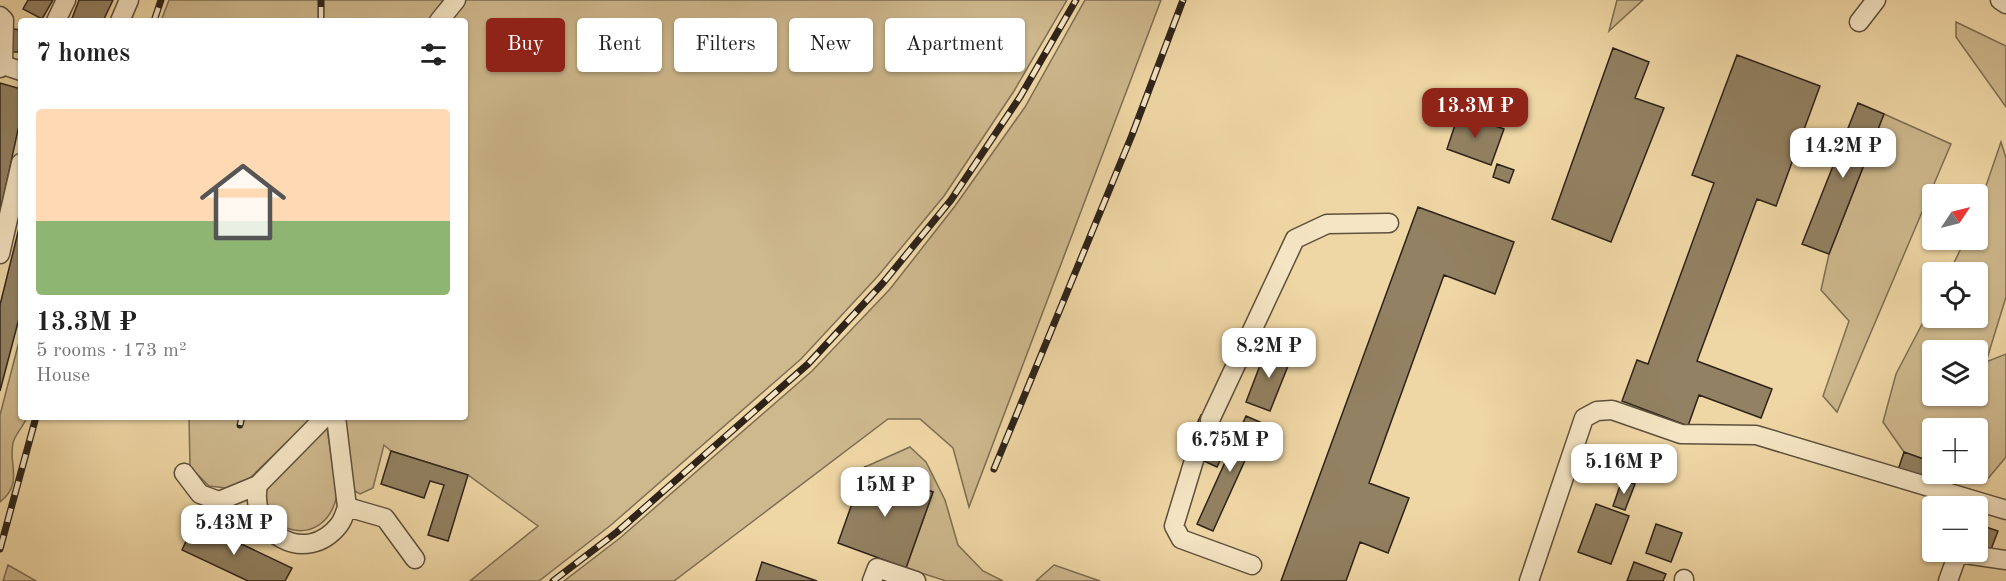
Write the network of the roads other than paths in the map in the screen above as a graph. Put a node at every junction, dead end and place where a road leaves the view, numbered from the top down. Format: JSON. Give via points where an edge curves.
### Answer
{"nodes":[{"id":1,"x":66,"y":0,"type":"edge"},
{"id":2,"x":129,"y":0,"type":"edge"},
{"id":3,"x":456,"y":0,"type":"edge"},
{"id":4,"x":1876,"y":0,"type":"edge"},
{"id":5,"x":2000,"y":0,"type":"edge"},
{"id":6,"x":2006,"y":4,"type":"edge"},
{"id":7,"x":57,"y":18,"type":"edge"},
{"id":8,"x":121,"y":18,"type":"edge"},
{"id":9,"x":441,"y":18,"type":"edge"},
{"id":10,"x":8,"y":20,"type":"edge"},
{"id":11,"x":1858,"y":22,"type":"dead end"},
{"id":12,"x":1,"y":66,"type":"edge"},
{"id":13,"x":18,"y":70,"type":"edge"},
{"id":14,"x":18,"y":176,"type":"edge"},
{"id":15,"x":1389,"y":223,"type":"dead end"},
{"id":16,"x":0,"y":254,"type":"edge"},
{"id":17,"x":322,"y":420,"type":"edge"},
{"id":18,"x":336,"y":420,"type":"edge"},
{"id":19,"x":1210,"y":420,"type":"tunnel mouth"},
{"id":20,"x":1195,"y":457,"type":"tunnel mouth"},
{"id":21,"x":184,"y":473,"type":"dead end"},
{"id":22,"x":258,"y":485,"type":"junction"},
{"id":23,"x":347,"y":507,"type":"junction"},
{"id":24,"x":2006,"y":510,"type":"edge"},
{"id":25,"x":415,"y":558,"type":"dead end"},
{"id":26,"x":2006,"y":560,"type":"edge"},
{"id":27,"x":1252,"y":565,"type":"dead end"},
{"id":28,"x":872,"y":581,"type":"edge"},
{"id":29,"x":916,"y":581,"type":"edge"},
{"id":30,"x":1529,"y":581,"type":"edge"},
{"id":31,"x":1948,"y":581,"type":"edge"}],
"edges":[{"from":1,"to":7,"type":"street"},
{"from":2,"to":8,"type":"street"},
{"from":3,"to":9,"type":"street"},
{"from":4,"to":11,"type":"street"},
{"from":5,"to":6,"type":"street"},
{"from":10,"to":12,"type":"street"},
{"from":12,"to":13,"type":"street"},
{"from":14,"to":16,"type":"street"},
{"from":15,"to":19,"type":"street","via":[[1327,224],[1295,239]]},
{"from":17,"to":22,"type":"street"},
{"from":18,"to":23,"type":"street"},
{"from":20,"to":27,"type":"street","via":[[1174,526],[1177,533],[1181,539]]},
{"from":21,"to":22,"type":"street","via":[[200,494],[219,501]]},
{"from":22,"to":23,"type":"street","via":[[255,501],[264,522],[280,540],[297,545],[319,540],[339,525]]},
{"from":23,"to":25,"type":"street","via":[[385,518]]},
{"from":24,"to":30,"type":"street","via":[[1756,435],[1681,434],[1612,411],[1597,411],[1584,418]]},
{"from":26,"to":31,"type":"street","via":[[1958,553]]},
{"from":28,"to":29,"type":"street","via":[[877,567]]}]}
